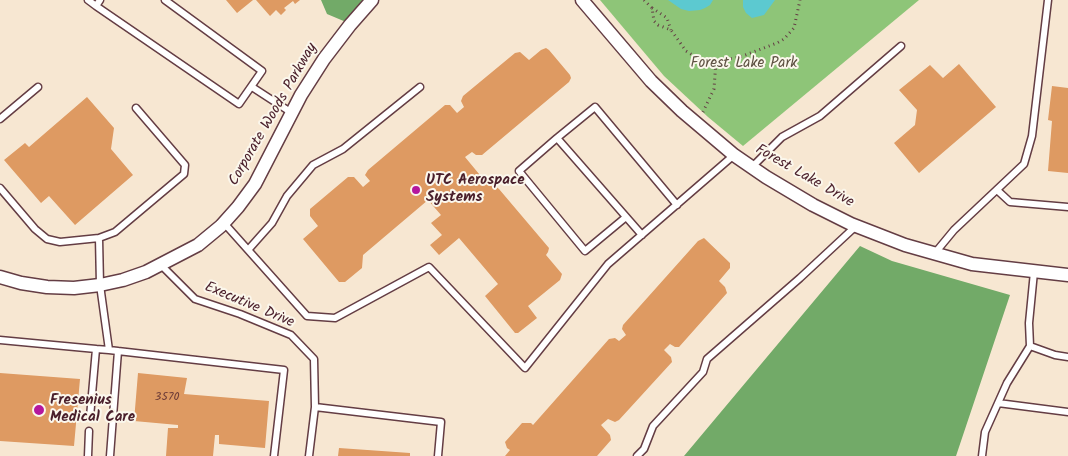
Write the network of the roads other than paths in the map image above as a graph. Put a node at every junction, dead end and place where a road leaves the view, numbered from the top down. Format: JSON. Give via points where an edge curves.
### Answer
{"nodes":[{"id":1,"x":88,"y":0,"type":"edge"},
{"id":2,"x":165,"y":0,"type":"edge"},
{"id":3,"x":372,"y":0,"type":"edge"},
{"id":4,"x":582,"y":0,"type":"edge"},
{"id":5,"x":1048,"y":0,"type":"edge"},
{"id":6,"x":98,"y":3,"type":"edge"},
{"id":7,"x":901,"y":46,"type":"dead end"},
{"id":8,"x":38,"y":87,"type":"dead end"},
{"id":9,"x":252,"y":87,"type":"junction"},
{"id":10,"x":420,"y":87,"type":"dead end"},
{"id":11,"x":136,"y":108,"type":"dead end"},
{"id":12,"x":292,"y":113,"type":"junction"},
{"id":13,"x":0,"y":119,"type":"edge"},
{"id":14,"x":557,"y":138,"type":"junction"},
{"id":15,"x":734,"y":155,"type":"junction"},
{"id":16,"x":752,"y":167,"type":"junction"},
{"id":17,"x":0,"y":188,"type":"edge"},
{"id":18,"x":997,"y":190,"type":"junction"},
{"id":19,"x":677,"y":205,"type":"junction"},
{"id":20,"x":1068,"y":207,"type":"edge"},
{"id":21,"x":626,"y":217,"type":"junction"},
{"id":22,"x":224,"y":223,"type":"junction"},
{"id":23,"x":856,"y":226,"type":"junction"},
{"id":24,"x":642,"y":235,"type":"junction"},
{"id":25,"x":99,"y":238,"type":"junction"},
{"id":26,"x":248,"y":250,"type":"junction"},
{"id":27,"x":935,"y":253,"type":"junction"},
{"id":28,"x":161,"y":265,"type":"junction"},
{"id":29,"x":1034,"y":272,"type":"junction"},
{"id":30,"x":1068,"y":275,"type":"edge"},
{"id":31,"x":0,"y":277,"type":"edge"},
{"id":32,"x":100,"y":285,"type":"junction"},
{"id":33,"x":0,"y":340,"type":"edge"},
{"id":34,"x":1030,"y":346,"type":"junction"},
{"id":35,"x":96,"y":349,"type":"junction"},
{"id":36,"x":109,"y":350,"type":"junction"},
{"id":37,"x":118,"y":351,"type":"junction"},
{"id":38,"x":1068,"y":357,"type":"edge"},
{"id":39,"x":998,"y":403,"type":"junction"},
{"id":40,"x":315,"y":407,"type":"junction"},
{"id":41,"x":1068,"y":412,"type":"edge"},
{"id":42,"x":90,"y":417,"type":"dead end"},
{"id":43,"x":89,"y":432,"type":"dead end"},
{"id":44,"x":88,"y":456,"type":"edge"},
{"id":45,"x":110,"y":456,"type":"edge"},
{"id":46,"x":274,"y":456,"type":"edge"},
{"id":47,"x":310,"y":456,"type":"edge"},
{"id":48,"x":438,"y":456,"type":"edge"},
{"id":49,"x":637,"y":456,"type":"edge"},
{"id":50,"x":982,"y":456,"type":"edge"}],
"edges":[{"from":1,"to":6,"type":"lane"},
{"from":2,"to":9,"type":"lane","via":[[262,71]]},
{"from":3,"to":12,"type":"street","name":"Corporate Woods Parkway","via":[[324,59]]},
{"from":4,"to":15,"type":"street","name":"Forest Lake Drive","via":[[651,81]]},
{"from":5,"to":18,"type":"lane","via":[[1032,136],[1024,164]]},
{"from":6,"to":9,"type":"lane","via":[[239,104]]},
{"from":7,"to":16,"type":"lane","via":[[820,116],[782,137]]},
{"from":8,"to":13,"type":"lane"},
{"from":9,"to":12,"type":"lane"},
{"from":10,"to":26,"type":"lane","via":[[344,150],[312,165],[287,196],[272,223]]},
{"from":11,"to":25,"type":"lane","via":[[185,165],[184,174],[115,232]]},
{"from":12,"to":22,"type":"street","name":"Corporate Woods Parkway","via":[[255,184]]},
{"from":14,"to":19,"type":"lane","via":[[595,107]]},
{"from":14,"to":21,"type":"lane"},
{"from":14,"to":21,"type":"lane","via":[[519,171],[585,250]]},
{"from":15,"to":16,"type":"street","name":"Forest Lake Drive"},
{"from":15,"to":19,"type":"lane"},
{"from":16,"to":23,"type":"street","name":"Forest Lake Drive","via":[[813,205]]},
{"from":17,"to":25,"type":"lane","via":[[47,238],[60,242]]},
{"from":18,"to":20,"type":"lane","via":[[1010,202]]},
{"from":18,"to":27,"type":"lane","via":[[954,230]]},
{"from":19,"to":24,"type":"lane"},
{"from":21,"to":24,"type":"lane"},
{"from":22,"to":26,"type":"lane"},
{"from":22,"to":28,"type":"street","name":"Corporate Woods Parkway","via":[[198,245]]},
{"from":23,"to":27,"type":"street","name":"Forest Lake Drive"},
{"from":23,"to":49,"type":"lane","via":[[707,359],[703,372],[653,426],[644,449]]},
{"from":24,"to":26,"type":"lane","via":[[608,264],[525,368],[429,267],[335,318],[307,316]]},
{"from":25,"to":32,"type":"lane"},
{"from":27,"to":29,"type":"street","name":"Forest Lake Drive","via":[[972,264]]},
{"from":28,"to":32,"type":"street","name":"Corporate Woods Parkway"},
{"from":28,"to":40,"type":"lane","name":"Executive Drive","via":[[195,299],[291,335],[314,359]]},
{"from":29,"to":30,"type":"street","name":"Forest Lake Drive"},
{"from":29,"to":34,"type":"lane"},
{"from":31,"to":32,"type":"street","name":"Corporate Woods Parkway","via":[[47,287]]},
{"from":32,"to":36,"type":"lane"},
{"from":33,"to":35,"type":"lane"},
{"from":34,"to":38,"type":"lane"},
{"from":34,"to":39,"type":"lane"},
{"from":35,"to":36,"type":"lane"},
{"from":35,"to":42,"type":"lane"},
{"from":36,"to":37,"type":"lane"},
{"from":37,"to":45,"type":"lane"},
{"from":37,"to":46,"type":"lane","via":[[284,370]]},
{"from":39,"to":41,"type":"lane"},
{"from":39,"to":50,"type":"lane","via":[[985,432]]},
{"from":40,"to":47,"type":"lane","name":"Executive Drive"},
{"from":40,"to":48,"type":"lane","via":[[441,422]]},
{"from":43,"to":44,"type":"lane"}]}
